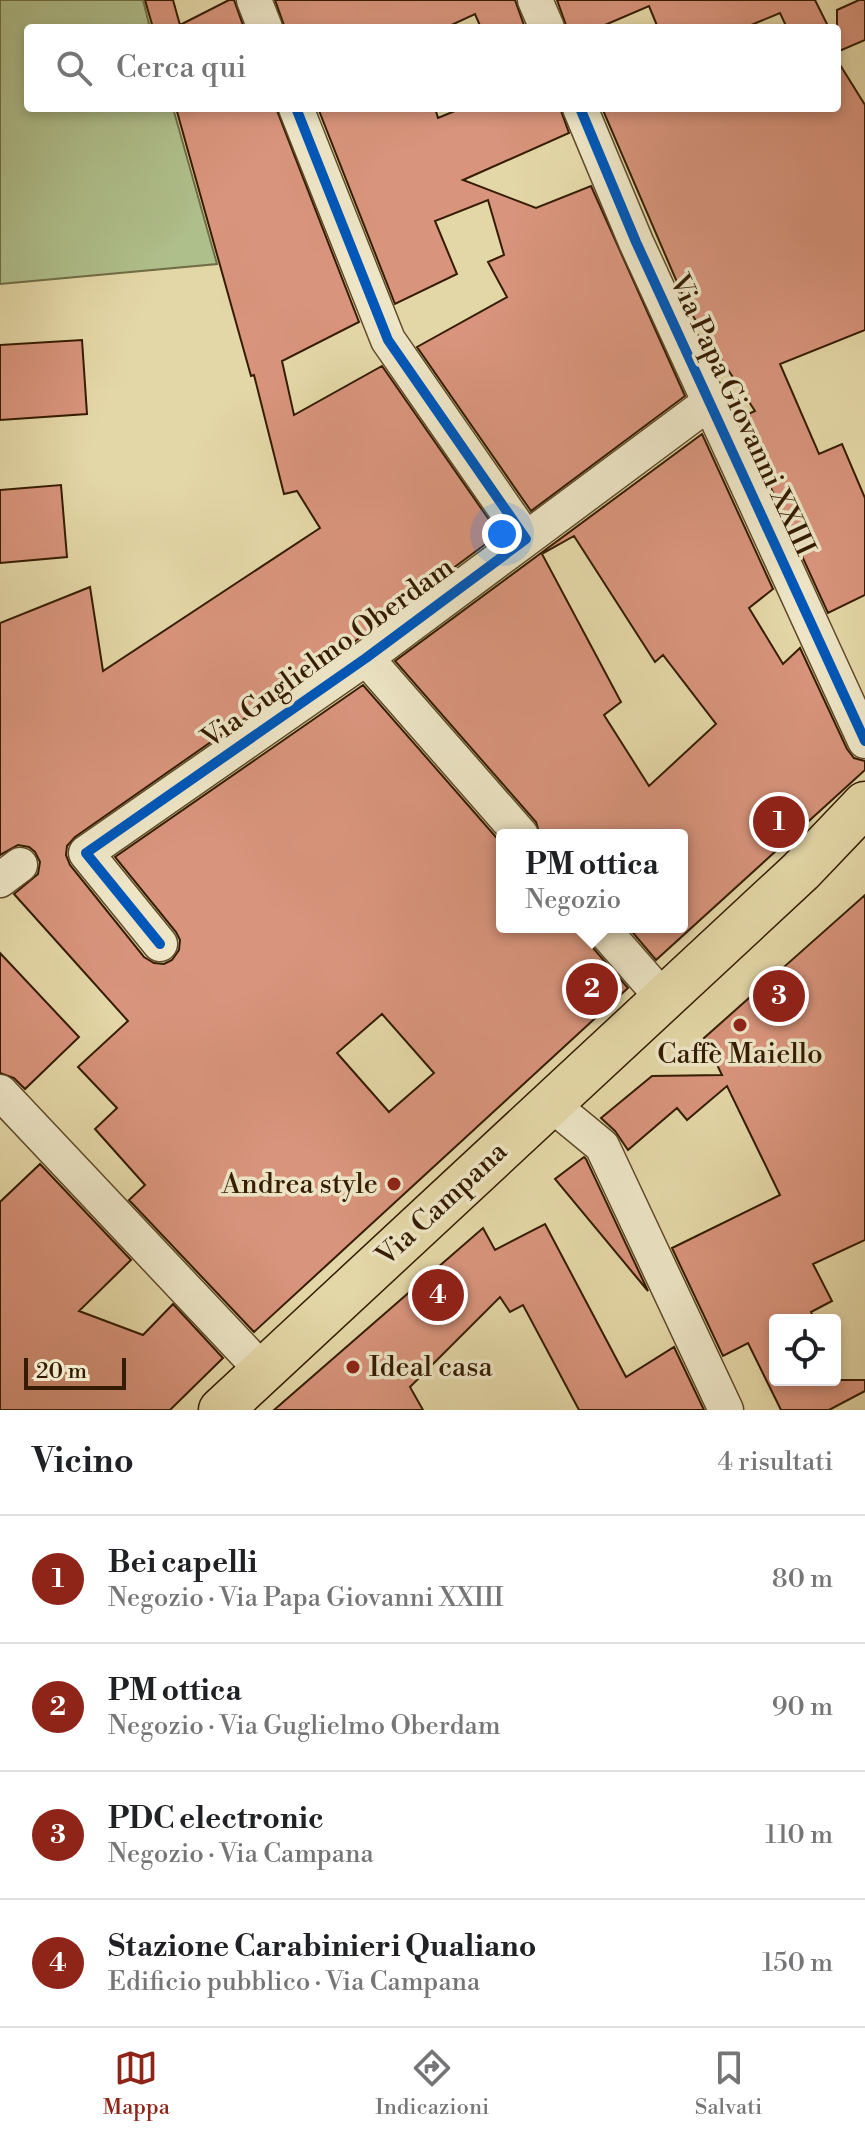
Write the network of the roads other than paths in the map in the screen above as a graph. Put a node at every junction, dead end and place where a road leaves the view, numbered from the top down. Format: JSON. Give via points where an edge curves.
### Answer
{"nodes":[{"id":1,"x":254,"y":0,"type":"edge"},
{"id":2,"x":535,"y":0,"type":"edge"},
{"id":3,"x":263,"y":24,"type":"edge"},
{"id":4,"x":545,"y":24,"type":"edge"},
{"id":5,"x":298,"y":112,"type":"edge"},
{"id":6,"x":582,"y":112,"type":"edge"},
{"id":7,"x":710,"y":402,"type":"junction"},
{"id":8,"x":526,"y":539,"type":"junction"},
{"id":9,"x":366,"y":658,"type":"junction"},
{"id":10,"x":865,"y":741,"type":"edge"},
{"id":11,"x":865,"y":804,"type":"edge"},
{"id":12,"x":516,"y":829,"type":"edge"},
{"id":13,"x":606,"y":933,"type":"edge"},
{"id":14,"x":160,"y":944,"type":"dead end"},
{"id":15,"x":663,"y":998,"type":"junction"},
{"id":16,"x":0,"y":1092,"type":"edge"},
{"id":17,"x":551,"y":1104,"type":"junction"},
{"id":18,"x":262,"y":1370,"type":"junction"},
{"id":19,"x":221,"y":1410,"type":"edge"},
{"id":20,"x":726,"y":1410,"type":"edge"}],
"edges":[{"from":1,"to":3,"type":"street"},
{"from":2,"to":4,"type":"street"},
{"from":5,"to":8,"type":"street","via":[[388,340]]},
{"from":6,"to":7,"type":"street","name":"Via Papa Giovanni XXIII"},
{"from":7,"to":8,"type":"street","name":"Via Guglielmo Oberdam"},
{"from":7,"to":10,"type":"street","name":"Via Papa Giovanni XXIII"},
{"from":8,"to":9,"type":"street","name":"Via Guglielmo Oberdam"},
{"from":9,"to":12,"type":"street","name":"Via Guglielmo Oberdam"},
{"from":9,"to":14,"type":"street","name":"Via Guglielmo Oberdam","via":[[86,853]]},
{"from":11,"to":15,"type":"main road","name":"Via Campana"},
{"from":13,"to":15,"type":"street"},
{"from":15,"to":17,"type":"main road","name":"Via Campana"},
{"from":16,"to":18,"type":"street"},
{"from":17,"to":18,"type":"main road","name":"Via Campana"},
{"from":17,"to":20,"type":"street","via":[[602,1146]]},
{"from":18,"to":19,"type":"main road","name":"Via Campana"}]}
